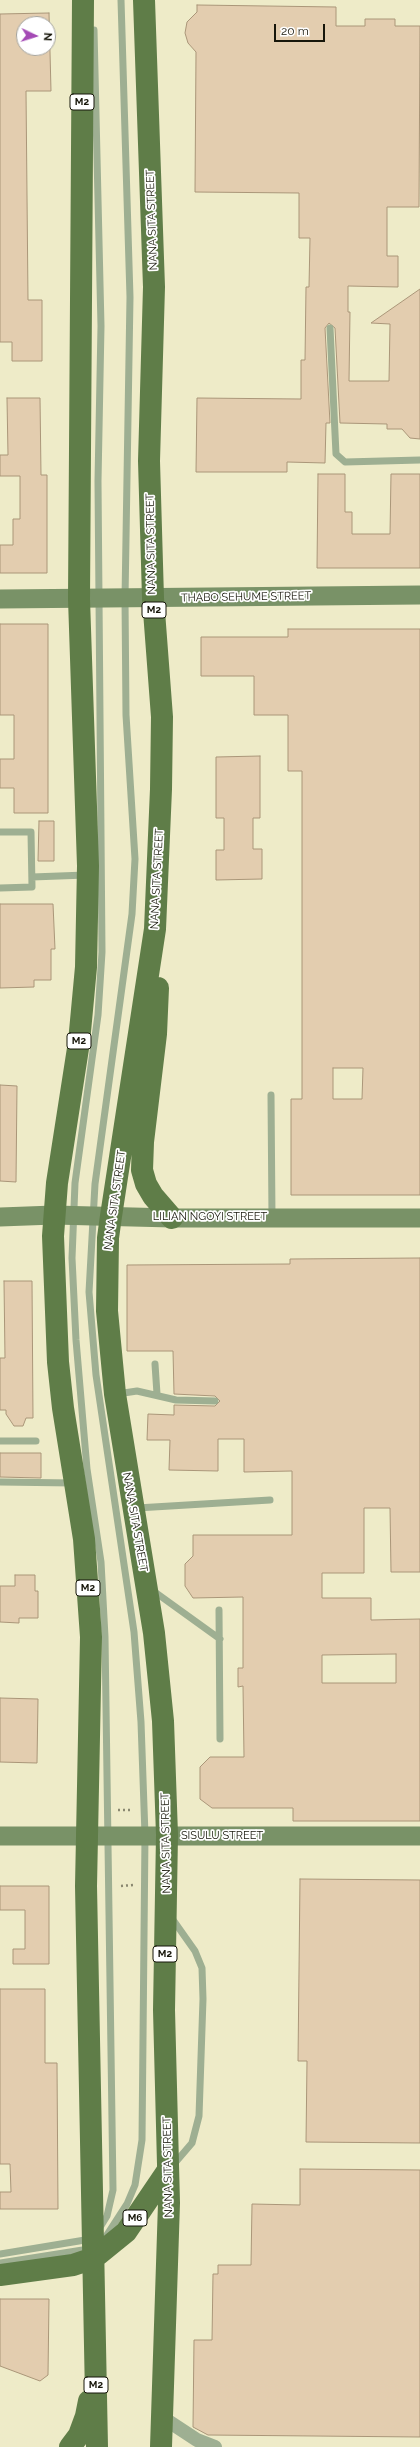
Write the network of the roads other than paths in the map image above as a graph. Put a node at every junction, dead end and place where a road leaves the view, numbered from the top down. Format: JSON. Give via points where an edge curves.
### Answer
{"nodes":[{"id":1,"x":83,"y":0,"type":"edge"},
{"id":2,"x":121,"y":0,"type":"edge"},
{"id":3,"x":144,"y":0,"type":"edge"},
{"id":4,"x":93,"y":24,"type":"dead end"},
{"id":5,"x":330,"y":328,"type":"dead end"},
{"id":6,"x":420,"y":460,"type":"edge"},
{"id":7,"x":420,"y":595,"type":"edge"},
{"id":8,"x":125,"y":598,"type":"junction"},
{"id":9,"x":153,"y":598,"type":"junction"},
{"id":10,"x":89,"y":599,"type":"junction"},
{"id":11,"x":0,"y":600,"type":"edge"},
{"id":12,"x":0,"y":832,"type":"edge"},
{"id":13,"x":88,"y":875,"type":"junction"},
{"id":14,"x":32,"y":877,"type":"junction"},
{"id":15,"x":0,"y":888,"type":"edge"},
{"id":16,"x":155,"y":929,"type":"junction"},
{"id":17,"x":271,"y":1096,"type":"dead end"},
{"id":18,"x":63,"y":1215,"type":"junction"},
{"id":19,"x":102,"y":1216,"type":"junction"},
{"id":20,"x":0,"y":1217,"type":"edge"},
{"id":21,"x":172,"y":1218,"type":"junction"},
{"id":22,"x":272,"y":1218,"type":"junction"},
{"id":23,"x":420,"y":1218,"type":"edge"},
{"id":24,"x":155,"y":1364,"type":"dead end"},
{"id":25,"x":115,"y":1394,"type":"junction"},
{"id":26,"x":157,"y":1394,"type":"junction"},
{"id":27,"x":215,"y":1401,"type":"dead end"},
{"id":28,"x":0,"y":1441,"type":"edge"},
{"id":29,"x":36,"y":1441,"type":"dead end"},
{"id":30,"x":0,"y":1482,"type":"edge"},
{"id":31,"x":75,"y":1483,"type":"junction"},
{"id":32,"x":270,"y":1500,"type":"dead end"},
{"id":33,"x":133,"y":1508,"type":"junction"},
{"id":34,"x":147,"y":1586,"type":"junction"},
{"id":35,"x":219,"y":1610,"type":"dead end"},
{"id":36,"x":220,"y":1639,"type":"junction"},
{"id":37,"x":220,"y":1739,"type":"dead end"},
{"id":38,"x":86,"y":1835,"type":"junction"},
{"id":39,"x":108,"y":1835,"type":"junction"},
{"id":40,"x":145,"y":1835,"type":"junction"},
{"id":41,"x":0,"y":1836,"type":"edge"},
{"id":42,"x":167,"y":1836,"type":"junction"},
{"id":43,"x":420,"y":1836,"type":"edge"},
{"id":44,"x":166,"y":1911,"type":"junction"},
{"id":45,"x":168,"y":2170,"type":"junction"},
{"id":46,"x":94,"y":2248,"type":"junction"},
{"id":47,"x":0,"y":2254,"type":"edge"},
{"id":48,"x":0,"y":2263,"type":"edge"},
{"id":49,"x":0,"y":2276,"type":"edge"},
{"id":50,"x":95,"y":2322,"type":"junction"},
{"id":51,"x":162,"y":2417,"type":"junction"},
{"id":52,"x":70,"y":2447,"type":"edge"},
{"id":53,"x":97,"y":2447,"type":"edge"},
{"id":54,"x":161,"y":2447,"type":"edge"},
{"id":55,"x":215,"y":2447,"type":"edge"}],
"edges":[{"from":1,"to":10,"type":"main road","number":"M2"},
{"from":2,"to":8,"type":"lane","via":[[130,297]]},
{"from":3,"to":9,"type":"main road","name":"NANA SITA STREET","number":"M2","via":[[154,287],[149,461]]},
{"from":4,"to":10,"type":"lane","via":[[101,326]]},
{"from":5,"to":6,"type":"lane","via":[[336,454],[345,462]]},
{"from":7,"to":9,"type":"street","name":"THABO SEHUME STREET"},
{"from":8,"to":9,"type":"street","name":"THABO SEHUME STREET"},
{"from":8,"to":10,"type":"street","name":"THABO SEHUME STREET"},
{"from":8,"to":19,"type":"lane","via":[[126,715],[133,822],[134,889],[117,1033]]},
{"from":9,"to":16,"type":"main road","name":"NANA SITA STREET","number":"M2","via":[[162,717]]},
{"from":10,"to":11,"type":"street","name":"THABO SEHUME STREET"},
{"from":10,"to":13,"type":"main road","number":"M2"},
{"from":10,"to":18,"type":"lane","via":[[102,952],[98,1015],[75,1183]]},
{"from":12,"to":14,"type":"lane","via":[[30,832]]},
{"from":13,"to":14,"type":"lane"},
{"from":13,"to":18,"type":"main road","number":"M2","via":[[84,998]]},
{"from":14,"to":15,"type":"lane","via":[[32,887]]},
{"from":16,"to":19,"type":"main road","name":"NANA SITA STREET","number":"M2"},
{"from":16,"to":21,"type":"main road","via":[[158,970],[156,1034],[142,1170],[153,1196]]},
{"from":17,"to":22,"type":"lane"},
{"from":18,"to":19,"type":"street","name":"LILIAN NGOYI STREET"},
{"from":18,"to":20,"type":"street","name":"LILIAN NGOYI STREET"},
{"from":18,"to":31,"type":"main road","number":"M2","via":[[58,1362]]},
{"from":18,"to":39,"type":"lane","via":[[87,1469],[101,1577],[105,1637]]},
{"from":19,"to":21,"type":"street","name":"LILIAN NGOYI STREET"},
{"from":19,"to":25,"type":"main road","name":"NANA SITA STREET","number":"M2","via":[[108,1238],[107,1310]]},
{"from":19,"to":40,"type":"lane","via":[[89,1310],[108,1464],[134,1632],[141,1722]]},
{"from":21,"to":22,"type":"street","name":"LILIAN NGOYI STREET"},
{"from":22,"to":23,"type":"street","name":"LILIAN NGOYI STREET"},
{"from":24,"to":26,"type":"lane"},
{"from":25,"to":26,"type":"lane","via":[[137,1391]]},
{"from":25,"to":33,"type":"main road","name":"NANA SITA STREET","number":"M2"},
{"from":26,"to":27,"type":"lane","via":[[176,1400]]},
{"from":28,"to":29,"type":"lane"},
{"from":30,"to":31,"type":"lane"},
{"from":31,"to":38,"type":"main road","number":"M2","via":[[87,1568],[91,1637]]},
{"from":32,"to":33,"type":"lane"},
{"from":33,"to":34,"type":"main road","name":"NANA SITA STREET","number":"M2"},
{"from":34,"to":36,"type":"lane"},
{"from":34,"to":42,"type":"main road","name":"NANA SITA STREET","number":"M2","via":[[163,1721]]},
{"from":35,"to":36,"type":"lane"},
{"from":36,"to":37,"type":"lane"},
{"from":38,"to":39,"type":"street","name":"SISULU STREET"},
{"from":38,"to":41,"type":"street","name":"SISULU STREET"},
{"from":38,"to":46,"type":"main road","number":"M2"},
{"from":39,"to":40,"type":"street","name":"SISULU STREET"},
{"from":39,"to":46,"type":"lane","via":[[113,2190]]},
{"from":40,"to":42,"type":"street","name":"SISULU STREET"},
{"from":40,"to":46,"type":"lane","via":[[142,2140],[135,2185],[127,2204],[108,2234]]},
{"from":42,"to":43,"type":"street","name":"SISULU STREET"},
{"from":42,"to":44,"type":"main road","name":"NANA SITA STREET","number":"M2"},
{"from":44,"to":45,"type":"main road","name":"NANA SITA STREET","number":"M2","via":[[164,2010]]},
{"from":44,"to":45,"type":"lane","via":[[195,1951],[202,1968],[203,1999],[199,2116],[192,2142]]},
{"from":45,"to":46,"type":"main road","number":"M6","via":[[126,2232]]},
{"from":45,"to":51,"type":"main road","name":"NANA SITA STREET","number":"M2"},
{"from":46,"to":47,"type":"lane"},
{"from":46,"to":48,"type":"lane"},
{"from":46,"to":49,"type":"main road","number":"M6","via":[[73,2265]]},
{"from":46,"to":50,"type":"main road","number":"M2"},
{"from":50,"to":52,"type":"main road","via":[[86,2416],[79,2434]]},
{"from":50,"to":53,"type":"main road","number":"M2"},
{"from":51,"to":54,"type":"main road","name":"NANA SITA STREET","number":"M2"},
{"from":51,"to":55,"type":"street","via":[[197,2440]]}]}
